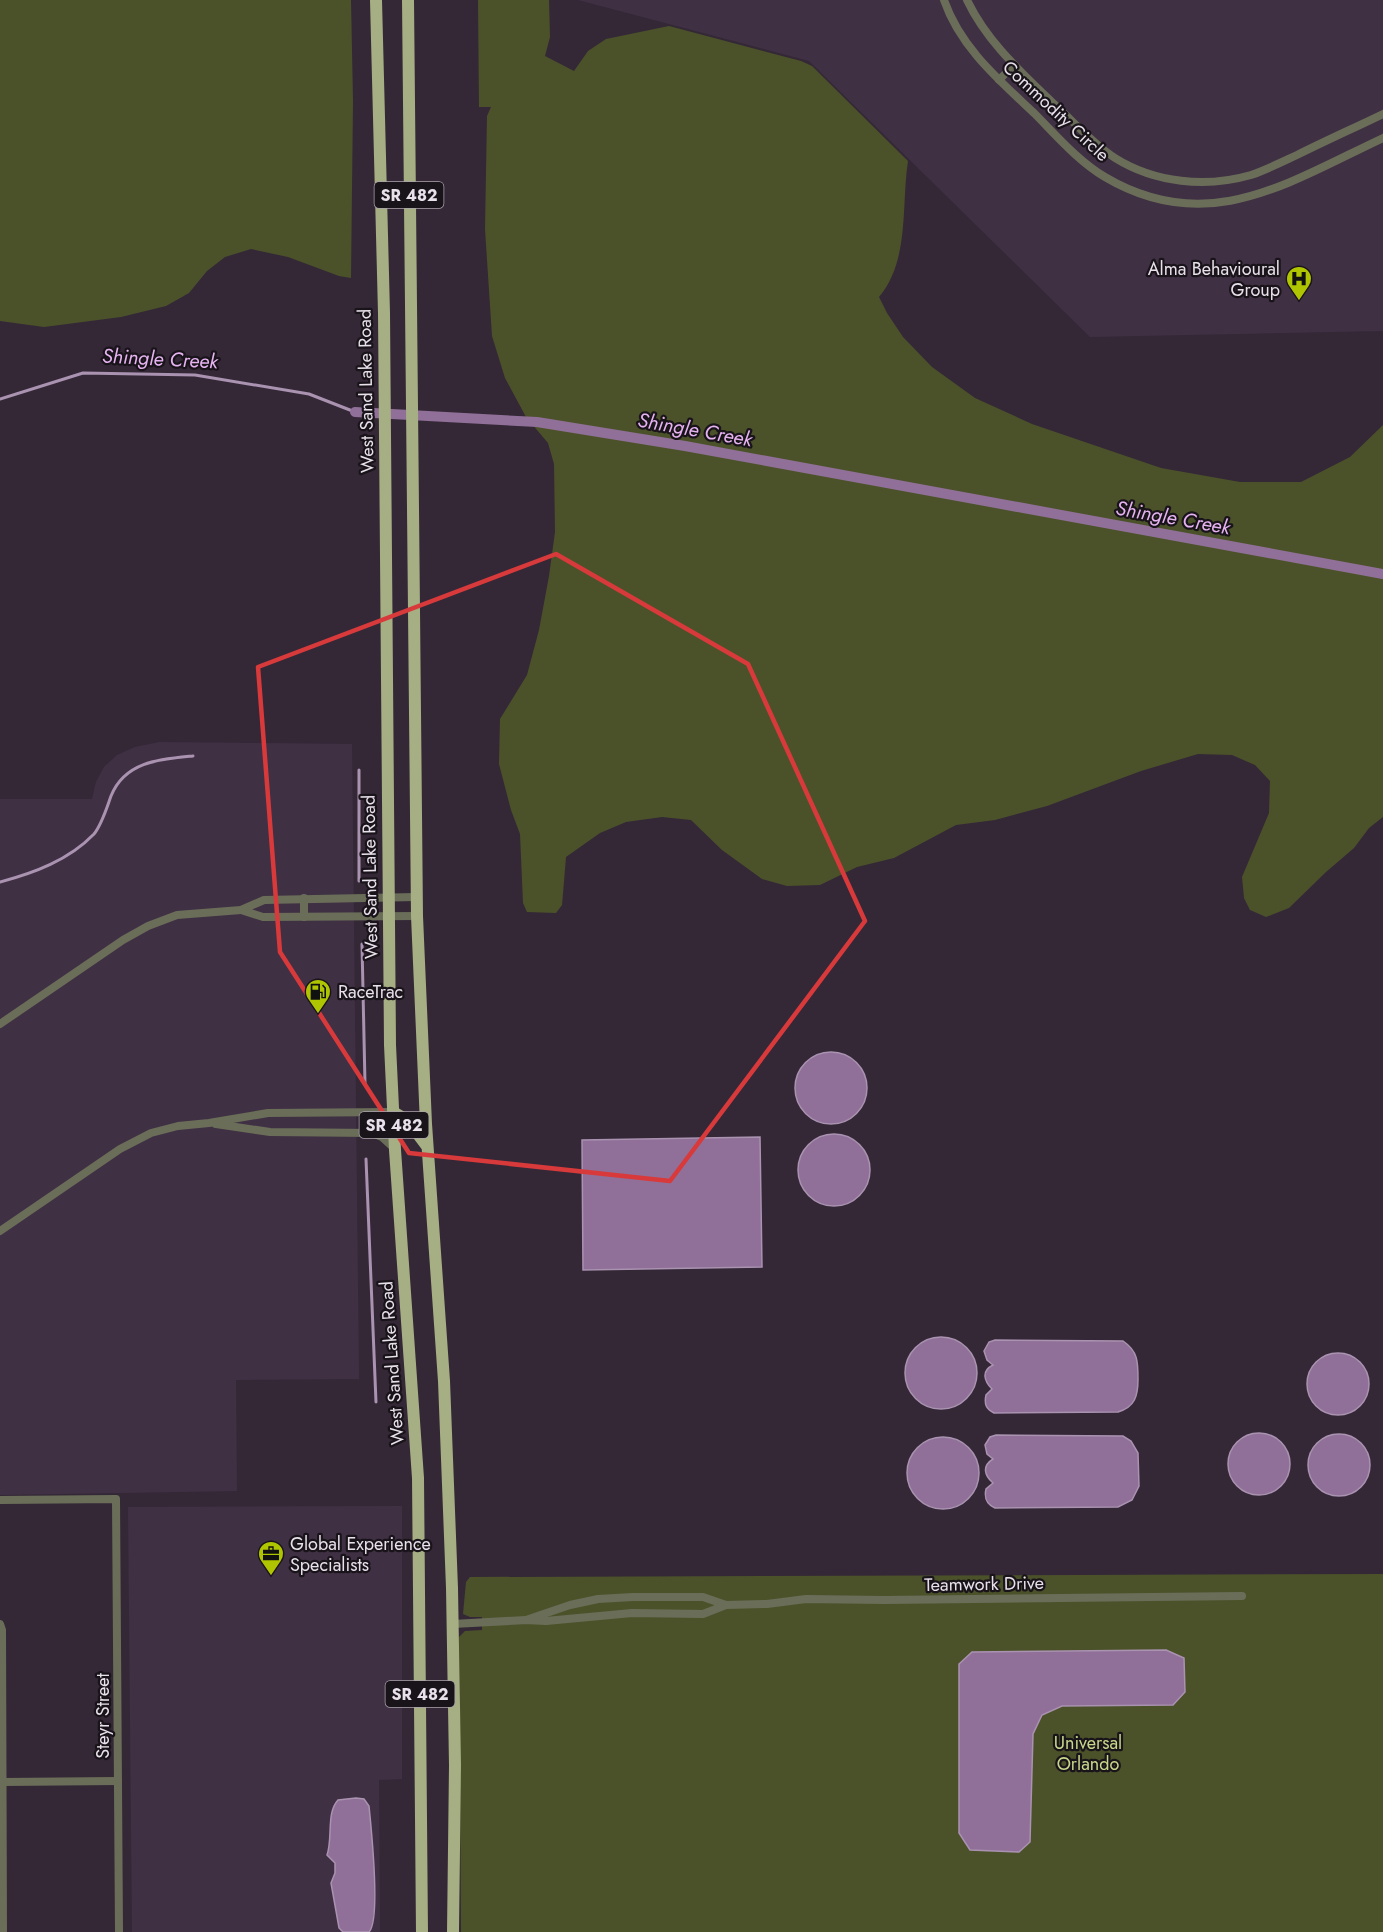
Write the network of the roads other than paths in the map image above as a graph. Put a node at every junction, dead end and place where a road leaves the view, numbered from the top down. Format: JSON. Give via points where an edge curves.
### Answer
{"nodes":[{"id":1,"x":376,"y":0,"type":"edge"},
{"id":2,"x":408,"y":0,"type":"edge"},
{"id":3,"x":944,"y":0,"type":"edge"},
{"id":4,"x":967,"y":0,"type":"edge"},
{"id":5,"x":1014,"y":65,"type":"junction"},
{"id":6,"x":999,"y":80,"type":"junction"},
{"id":7,"x":1383,"y":114,"type":"edge"},
{"id":8,"x":1383,"y":138,"type":"edge"},
{"id":9,"x":416,"y":897,"type":"junction"},
{"id":10,"x":303,"y":898,"type":"junction"},
{"id":11,"x":388,"y":898,"type":"junction"},
{"id":12,"x":241,"y":910,"type":"junction"},
{"id":13,"x":417,"y":916,"type":"junction"},
{"id":14,"x":303,"y":917,"type":"junction"},
{"id":15,"x":388,"y":917,"type":"junction"},
{"id":16,"x":0,"y":1024,"type":"edge"},
{"id":17,"x":393,"y":1112,"type":"junction"},
{"id":18,"x":209,"y":1123,"type":"junction"},
{"id":19,"x":427,"y":1146,"type":"junction"},
{"id":20,"x":395,"y":1150,"type":"junction"},
{"id":21,"x":0,"y":1231,"type":"edge"},
{"id":22,"x":0,"y":1500,"type":"edge"},
{"id":23,"x":1242,"y":1596,"type":"dead end"},
{"id":24,"x":726,"y":1605,"type":"junction"},
{"id":25,"x":526,"y":1620,"type":"junction"},
{"id":26,"x":0,"y":1624,"type":"edge"},
{"id":27,"x":453,"y":1624,"type":"junction"},
{"id":28,"x":1,"y":1725,"type":"edge"},
{"id":29,"x":118,"y":1781,"type":"junction"},
{"id":30,"x":2,"y":1782,"type":"junction"},
{"id":31,"x":2,"y":1838,"type":"edge"},
{"id":32,"x":3,"y":1932,"type":"edge"},
{"id":33,"x":119,"y":1932,"type":"edge"},
{"id":34,"x":422,"y":1932,"type":"edge"},
{"id":35,"x":453,"y":1932,"type":"edge"}],
"edges":[{"from":1,"to":11,"type":"main road","name":"West Sand Lake Road","number":"SR 482","via":[[384,372]]},
{"from":2,"to":9,"type":"main road","number":"SR 482"},
{"from":3,"to":6,"type":"street","name":"Commodity Circle","via":[[958,31]]},
{"from":4,"to":5,"type":"street","name":"Commodity Circle","via":[[995,45]]},
{"from":5,"to":6,"type":"street"},
{"from":5,"to":7,"type":"street","name":"Commodity Circle","via":[[1115,158],[1141,172],[1170,180],[1196,182],[1251,175]]},
{"from":6,"to":8,"type":"street","name":"Commodity Circle","via":[[1104,176],[1134,192],[1167,201],[1213,204],[1258,195]]},
{"from":9,"to":11,"type":"street"},
{"from":9,"to":13,"type":"main road","number":"SR 482"},
{"from":10,"to":11,"type":"street"},
{"from":10,"to":12,"type":"street","via":[[264,900]]},
{"from":10,"to":14,"type":"street"},
{"from":11,"to":15,"type":"main road","name":"West Sand Lake Road","number":"SR 482"},
{"from":12,"to":14,"type":"street","via":[[264,917]]},
{"from":12,"to":16,"type":"street","via":[[177,915],[148,926]]},
{"from":13,"to":15,"type":"street"},
{"from":13,"to":19,"type":"main road","number":"SR 482"},
{"from":14,"to":15,"type":"street"},
{"from":15,"to":17,"type":"main road","name":"West Sand Lake Road","number":"SR 482"},
{"from":17,"to":18,"type":"street","via":[[268,1113]]},
{"from":17,"to":19,"type":"main road","via":[[414,1127]]},
{"from":17,"to":20,"type":"main road","name":"West Sand Lake Road","number":"SR 482"},
{"from":18,"to":20,"type":"street","via":[[270,1131],[372,1133]]},
{"from":18,"to":21,"type":"street","via":[[151,1133],[120,1149]]},
{"from":19,"to":27,"type":"main road","number":"SR 482","via":[[442,1355]]},
{"from":20,"to":34,"type":"main road","name":"West Sand Lake Road","number":"SR 482","via":[[418,1487]]},
{"from":22,"to":29,"type":"street","name":"Steyr Street","via":[[116,1499]]},
{"from":23,"to":24,"type":"street","name":"Teamwork Drive","via":[[806,1599]]},
{"from":24,"to":25,"type":"street","name":"Teamwork Drive","via":[[703,1614],[632,1613]]},
{"from":24,"to":25,"type":"street","name":"Teamwork Drive","via":[[703,1597],[598,1599]]},
{"from":25,"to":27,"type":"street","name":"Teamwork Drive"},
{"from":26,"to":28,"type":"street"},
{"from":27,"to":35,"type":"main road","number":"SR 482"},
{"from":28,"to":30,"type":"street"},
{"from":29,"to":30,"type":"street"},
{"from":29,"to":33,"type":"street","name":"Steyr Street"},
{"from":30,"to":31,"type":"street"},
{"from":31,"to":32,"type":"street"}]}
